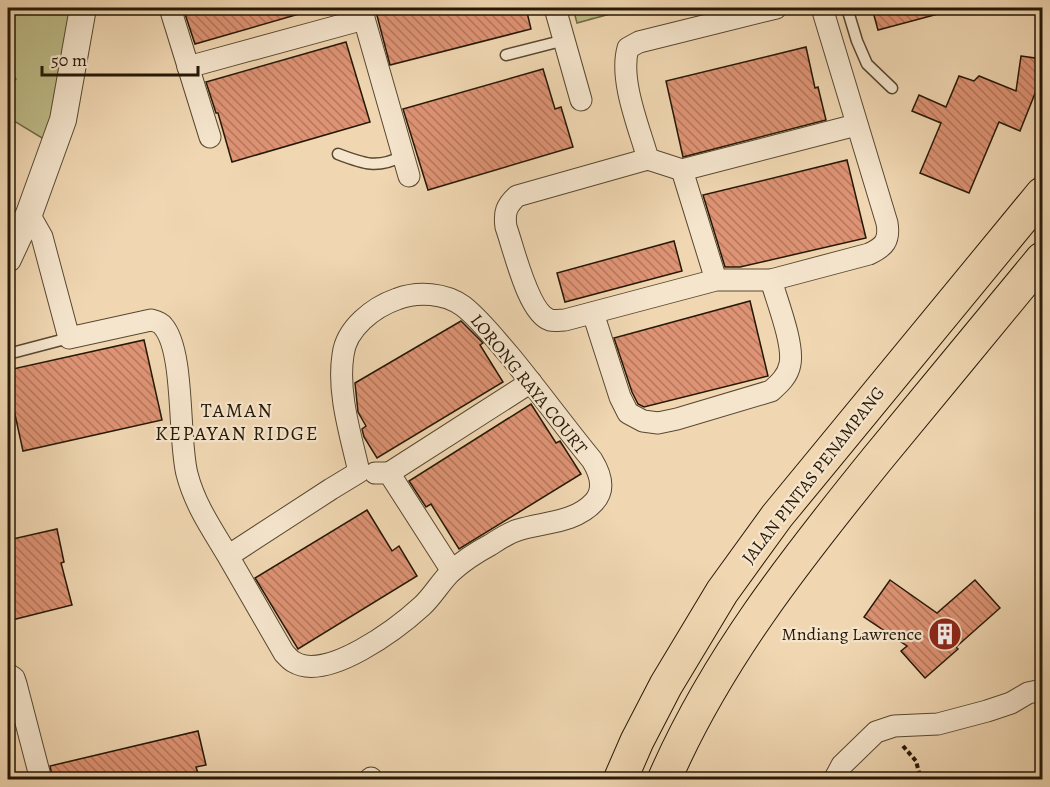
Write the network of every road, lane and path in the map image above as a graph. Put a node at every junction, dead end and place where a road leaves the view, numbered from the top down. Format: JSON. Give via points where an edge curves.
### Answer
{"nodes":[{"id":1,"x":83,"y":8,"type":"edge"},
{"id":2,"x":170,"y":8,"type":"edge"},
{"id":3,"x":555,"y":8,"type":"edge"},
{"id":4,"x":776,"y":8,"type":"edge"},
{"id":5,"x":822,"y":8,"type":"edge"},
{"id":6,"x":847,"y":8,"type":"edge"},
{"id":7,"x":363,"y":13,"type":"edge"},
{"id":8,"x":565,"y":39,"type":"junction"},
{"id":9,"x":506,"y":56,"type":"dead end"},
{"id":10,"x":188,"y":67,"type":"junction"},
{"id":11,"x":892,"y":88,"type":"dead end"},
{"id":12,"x":581,"y":100,"type":"dead end"},
{"id":13,"x":856,"y":125,"type":"junction"},
{"id":14,"x":210,"y":137,"type":"dead end"},
{"id":15,"x":338,"y":154,"type":"dead end"},
{"id":16,"x":648,"y":159,"type":"junction"},
{"id":17,"x":406,"y":166,"type":"joint"},
{"id":18,"x":682,"y":170,"type":"junction"},
{"id":19,"x":1042,"y":194,"type":"edge"},
{"id":20,"x":29,"y":214,"type":"junction"},
{"id":21,"x":8,"y":259,"type":"edge"},
{"id":22,"x":1042,"y":259,"type":"edge"},
{"id":23,"x":716,"y":280,"type":"junction"},
{"id":24,"x":771,"y":280,"type":"junction"},
{"id":25,"x":593,"y":313,"type":"junction"},
{"id":26,"x":936,"y":323,"type":"junction"},
{"id":27,"x":69,"y":338,"type":"junction"},
{"id":28,"x":969,"y":348,"type":"junction"},
{"id":29,"x":8,"y":354,"type":"edge"},
{"id":30,"x":531,"y":382,"type":"junction"},
{"id":31,"x":359,"y":472,"type":"junction"},
{"id":32,"x":389,"y":473,"type":"junction"},
{"id":33,"x":228,"y":556,"type":"junction"},
{"id":34,"x":452,"y":571,"type":"junction"},
{"id":35,"x":8,"y":674,"type":"edge"},
{"id":36,"x":1042,"y":690,"type":"edge"},
{"id":37,"x":894,"y":726,"type":"junction"},
{"id":38,"x":41,"y":780,"type":"edge"},
{"id":39,"x":620,"y":780,"type":"edge"},
{"id":40,"x":664,"y":780,"type":"edge"},
{"id":41,"x":834,"y":780,"type":"edge"},
{"id":42,"x":921,"y":780,"type":"edge"}],
"edges":[{"from":1,"to":20,"type":"street","via":[[63,120]]},
{"from":2,"to":10,"type":"street"},
{"from":3,"to":8,"type":"street"},
{"from":4,"to":16,"type":"street","via":[[628,48],[624,75]]},
{"from":5,"to":13,"type":"street"},
{"from":6,"to":11,"type":"lane","via":[[867,64]]},
{"from":7,"to":10,"type":"street"},
{"from":7,"to":17,"type":"street"},
{"from":8,"to":9,"type":"lane"},
{"from":8,"to":12,"type":"street"},
{"from":10,"to":14,"type":"street"},
{"from":13,"to":18,"type":"street"},
{"from":13,"to":24,"type":"street","via":[[887,223],[887,241],[869,254]]},
{"from":15,"to":17,"type":"lane","via":[[374,165],[393,161]]},
{"from":16,"to":18,"type":"street"},
{"from":16,"to":25,"type":"street","via":[[517,196],[504,215],[531,301],[539,313],[550,320]]},
{"from":18,"to":23,"type":"street"},
{"from":19,"to":26,"type":"main road","name":"JALAN PINTAS PENAMPANG"},
{"from":20,"to":21,"type":"street"},
{"from":20,"to":27,"type":"street","via":[[42,237]]},
{"from":22,"to":28,"type":"main road"},
{"from":23,"to":24,"type":"street"},
{"from":23,"to":25,"type":"street"},
{"from":24,"to":25,"type":"street","via":[[790,349],[790,366],[782,381],[771,391],[658,423],[628,413]]},
{"from":26,"to":28,"type":"main road"},
{"from":26,"to":39,"type":"main road","name":"JALAN PINTAS PENAMPANG","via":[[777,516],[723,592],[666,685]]},
{"from":27,"to":29,"type":"lane"},
{"from":27,"to":33,"type":"street","via":[[151,320],[161,324],[172,346],[177,370],[187,472],[204,519]]},
{"from":28,"to":40,"type":"main road","via":[[809,543],[757,613],[707,694]]},
{"from":30,"to":31,"type":"street","name":"LORONG RAYA COURT","via":[[460,304],[429,294],[383,304],[361,322],[343,354],[346,411]]},
{"from":30,"to":32,"type":"street"},
{"from":30,"to":34,"type":"street","name":"LORONG RAYA COURT","via":[[599,471],[602,480],[595,501],[565,519],[516,531]]},
{"from":31,"to":32,"type":"street"},
{"from":31,"to":33,"type":"street"},
{"from":32,"to":34,"type":"street"},
{"from":33,"to":34,"type":"street","name":"LORONG RAYA COURT","via":[[284,653],[295,663],[310,666],[324,665],[362,650],[423,605]]},
{"from":35,"to":38,"type":"street","via":[[16,684]]},
{"from":36,"to":37,"type":"street","via":[[938,724]]},
{"from":37,"to":41,"type":"street","via":[[876,732],[858,748]]},
{"from":37,"to":42,"type":"path","via":[[901,744],[916,761]]}]}
